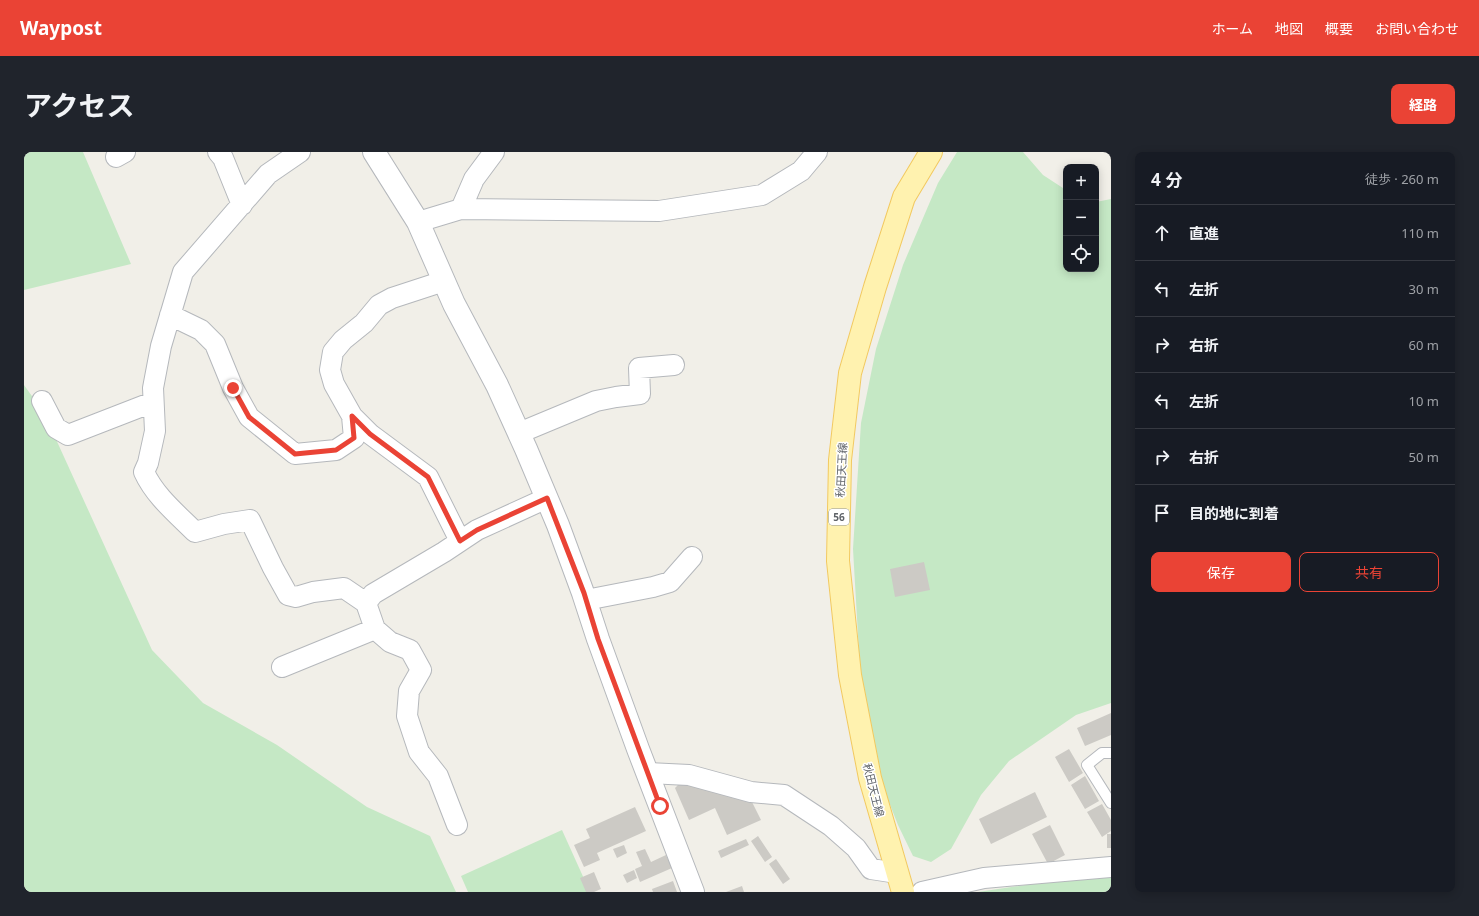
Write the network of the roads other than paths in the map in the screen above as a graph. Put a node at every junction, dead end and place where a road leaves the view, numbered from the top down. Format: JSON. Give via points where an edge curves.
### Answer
{"nodes":[{"id":1,"x":218,"y":152,"type":"edge"},
{"id":2,"x":300,"y":152,"type":"edge"},
{"id":3,"x":374,"y":152,"type":"edge"},
{"id":4,"x":494,"y":152,"type":"edge"},
{"id":5,"x":817,"y":152,"type":"edge"},
{"id":6,"x":931,"y":152,"type":"edge"},
{"id":7,"x":242,"y":205,"type":"junction"},
{"id":8,"x":461,"y":209,"type":"junction"},
{"id":9,"x":418,"y":222,"type":"junction"},
{"id":10,"x":444,"y":281,"type":"junction"},
{"id":11,"x":170,"y":314,"type":"junction"},
{"id":12,"x":674,"y":365,"type":"dead end"},
{"id":13,"x":42,"y":401,"type":"dead end"},
{"id":14,"x":153,"y":402,"type":"junction"},
{"id":15,"x":352,"y":416,"type":"junction"},
{"id":16,"x":519,"y":433,"type":"junction"},
{"id":17,"x":547,"y":498,"type":"junction"},
{"id":18,"x":460,"y":541,"type":"junction"},
{"id":19,"x":692,"y":557,"type":"dead end"},
{"id":20,"x":586,"y":600,"type":"junction"},
{"id":21,"x":366,"y":602,"type":"junction"},
{"id":22,"x":375,"y":629,"type":"junction"},
{"id":23,"x":282,"y":667,"type":"dead end"},
{"id":24,"x":1111,"y":753,"type":"edge"},
{"id":25,"x":648,"y":773,"type":"junction"},
{"id":26,"x":1111,"y":803,"type":"edge"},
{"id":27,"x":457,"y":825,"type":"dead end"},
{"id":28,"x":1111,"y":867,"type":"edge"},
{"id":29,"x":900,"y":882,"type":"edge"},
{"id":30,"x":693,"y":892,"type":"edge"},
{"id":31,"x":922,"y":892,"type":"edge"}],
"edges":[{"from":1,"to":7,"type":"street","via":[[223,158]]},
{"from":2,"to":7,"type":"street","via":[[268,174]]},
{"from":3,"to":9,"type":"street"},
{"from":4,"to":8,"type":"street","via":[[474,179]]},
{"from":5,"to":8,"type":"street","via":[[801,171],[762,194],[747,197],[659,211]]},
{"from":6,"to":29,"type":"main road","name":"秋田天王線","number":"56","via":[[904,197],[875,287],[850,373],[840,460],[838,561],[850,675],[870,778]]},
{"from":7,"to":11,"type":"street","via":[[183,272]]},
{"from":8,"to":9,"type":"street"},
{"from":9,"to":10,"type":"street"},
{"from":10,"to":15,"type":"street","via":[[392,298],[379,305],[333,352],[330,370],[334,384]]},
{"from":10,"to":16,"type":"street"},
{"from":11,"to":14,"type":"street","via":[[152,388]]},
{"from":11,"to":15,"type":"street","via":[[200,330],[215,344],[233,388],[249,417],[295,454],[336,450],[354,438]]},
{"from":12,"to":16,"type":"street","via":[[639,368],[640,394],[596,401]]},
{"from":13,"to":14,"type":"street","via":[[56,428],[68,435]]},
{"from":14,"to":21,"type":"street","via":[[155,431],[144,472],[162,500],[195,532],[250,520],[288,595],[296,597],[344,588]]},
{"from":15,"to":18,"type":"street","via":[[370,434],[428,477]]},
{"from":16,"to":17,"type":"street"},
{"from":17,"to":18,"type":"street","via":[[477,530]]},
{"from":17,"to":20,"type":"street"},
{"from":18,"to":21,"type":"street","via":[[372,594]]},
{"from":19,"to":20,"type":"street","via":[[670,582]]},
{"from":20,"to":25,"type":"street"},
{"from":21,"to":22,"type":"street"},
{"from":22,"to":23,"type":"street"},
{"from":22,"to":27,"type":"street","via":[[390,642],[410,650],[421,670],[409,691],[407,716],[419,752],[438,776]]},
{"from":24,"to":26,"type":"lane","via":[[1102,753],[1087,765]]},
{"from":25,"to":29,"type":"street","via":[[689,775],[751,792],[784,795],[831,826],[856,848],[871,869]]},
{"from":25,"to":30,"type":"street"},
{"from":28,"to":31,"type":"street","via":[[984,878]]}]}
